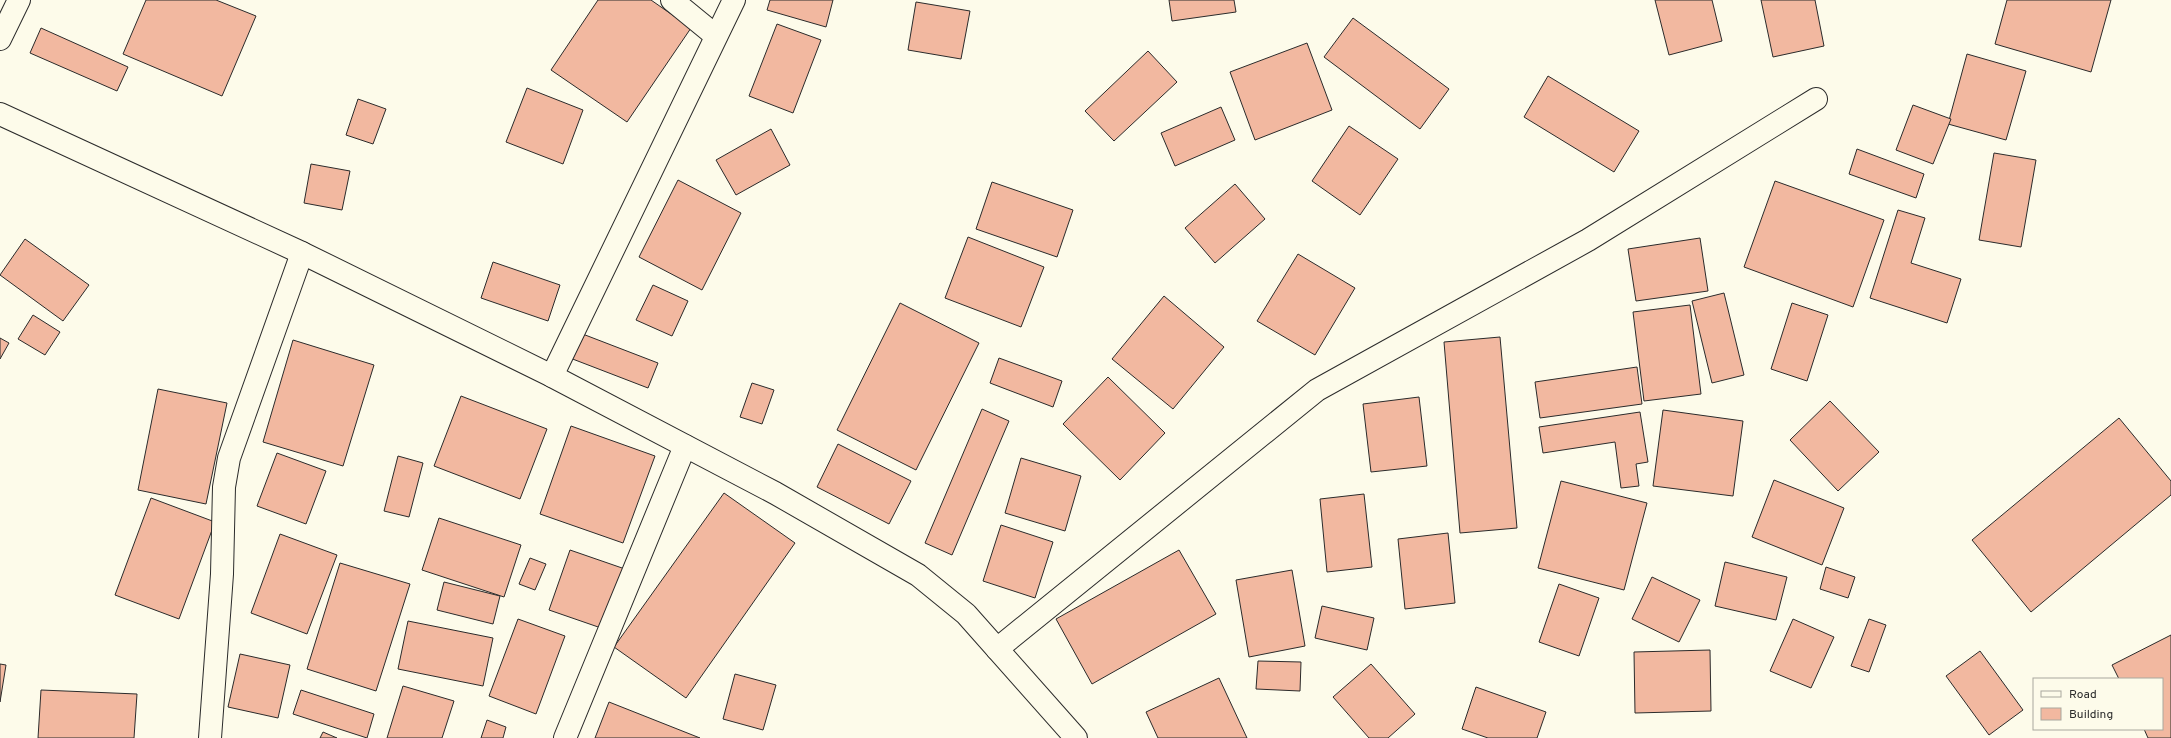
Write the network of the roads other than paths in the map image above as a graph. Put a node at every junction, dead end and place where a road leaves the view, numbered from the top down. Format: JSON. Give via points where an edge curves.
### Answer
{"nodes":[{"id":1,"x":19,"y":0,"type":"edge"},
{"id":2,"x":672,"y":0,"type":"edge"},
{"id":3,"x":734,"y":0,"type":"edge"},
{"id":4,"x":716,"y":36,"type":"junction"},
{"id":5,"x":0,"y":39,"type":"edge"},
{"id":6,"x":1816,"y":99,"type":"dead end"},
{"id":7,"x":0,"y":114,"type":"edge"},
{"id":8,"x":302,"y":253,"type":"junction"},
{"id":9,"x":552,"y":376,"type":"junction"},
{"id":10,"x":685,"y":446,"type":"junction"},
{"id":11,"x":997,"y":649,"type":"junction"},
{"id":12,"x":210,"y":738,"type":"edge"},
{"id":13,"x":565,"y":738,"type":"edge"},
{"id":14,"x":1076,"y":738,"type":"edge"}],
"edges":[{"from":1,"to":5,"type":"street"},
{"from":2,"to":4,"type":"street"},
{"from":3,"to":4,"type":"street"},
{"from":4,"to":9,"type":"street"},
{"from":6,"to":11,"type":"street","via":[[1588,240],[1317,390]]},
{"from":7,"to":8,"type":"street"},
{"from":8,"to":9,"type":"street"},
{"from":8,"to":12,"type":"street","via":[[229,458],[224,487],[222,574]]},
{"from":9,"to":10,"type":"street"},
{"from":10,"to":11,"type":"street","via":[[775,493],[918,575],[966,614]]},
{"from":10,"to":13,"type":"street"},
{"from":11,"to":14,"type":"street"}]}
